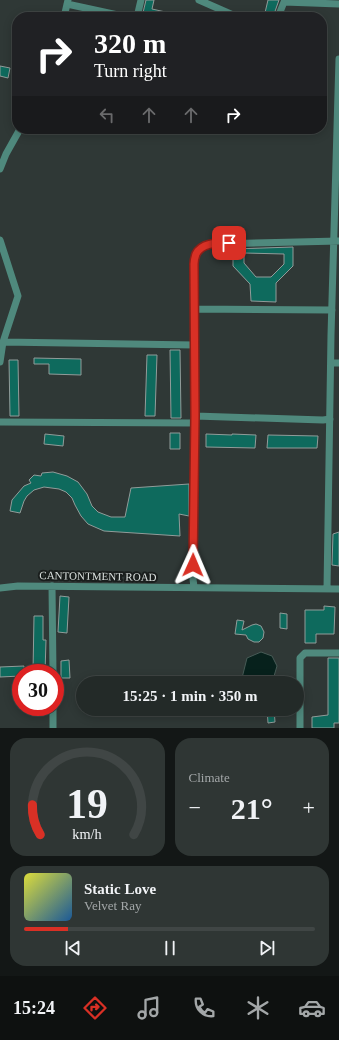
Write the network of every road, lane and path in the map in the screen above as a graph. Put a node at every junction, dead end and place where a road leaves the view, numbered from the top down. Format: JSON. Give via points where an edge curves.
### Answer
{"nodes":[{"id":1,"x":141,"y":0,"type":"edge"},
{"id":2,"x":199,"y":0,"type":"edge"},
{"id":3,"x":67,"y":2,"type":"edge"},
{"id":4,"x":339,"y":4,"type":"edge"},
{"id":5,"x":65,"y":12,"type":"edge"},
{"id":6,"x":107,"y":12,"type":"edge"},
{"id":7,"x":138,"y":12,"type":"edge"},
{"id":8,"x":226,"y":12,"type":"edge"},
{"id":9,"x":280,"y":12,"type":"edge"},
{"id":10,"x":339,"y":59,"type":"edge"},
{"id":11,"x":17,"y":134,"type":"edge"},
{"id":12,"x":0,"y":169,"type":"edge"},
{"id":13,"x":0,"y":240,"type":"edge"},
{"id":14,"x":336,"y":241,"type":"edge"},
{"id":15,"x":194,"y":310,"type":"junction"},
{"id":16,"x":332,"y":310,"type":"junction"},
{"id":17,"x":4,"y":342,"type":"junction"},
{"id":18,"x":194,"y":345,"type":"junction"},
{"id":19,"x":0,"y":362,"type":"edge"},
{"id":20,"x":331,"y":363,"type":"junction"},
{"id":21,"x":339,"y":363,"type":"edge"},
{"id":22,"x":195,"y":416,"type":"junction"},
{"id":23,"x":330,"y":419,"type":"junction"},
{"id":24,"x":0,"y":422,"type":"edge"},
{"id":25,"x":195,"y":424,"type":"junction"},
{"id":26,"x":52,"y":586,"type":"junction"},
{"id":27,"x":194,"y":587,"type":"junction"},
{"id":28,"x":0,"y":588,"type":"edge"},
{"id":29,"x":327,"y":589,"type":"junction"},
{"id":30,"x":339,"y":589,"type":"edge"},
{"id":31,"x":339,"y":653,"type":"edge"},
{"id":32,"x":53,"y":664,"type":"edge"},
{"id":33,"x":53,"y":716,"type":"edge"},
{"id":34,"x":53,"y":728,"type":"edge"},
{"id":35,"x":300,"y":728,"type":"edge"}],
"edges":[{"from":1,"to":7,"type":"street"},
{"from":2,"to":8,"type":"street"},
{"from":3,"to":5,"type":"street"},
{"from":3,"to":6,"type":"street"},
{"from":4,"to":9,"type":"street","via":[[284,2]]},
{"from":10,"to":14,"type":"street"},
{"from":11,"to":12,"type":"street"},
{"from":13,"to":17,"type":"street","via":[[18,296]]},
{"from":14,"to":15,"type":"street","via":[[202,246],[194,264]]},
{"from":14,"to":16,"type":"street"},
{"from":15,"to":16,"type":"street"},
{"from":15,"to":18,"type":"street"},
{"from":16,"to":20,"type":"street"},
{"from":17,"to":18,"type":"street"},
{"from":17,"to":19,"type":"street"},
{"from":18,"to":22,"type":"street"},
{"from":20,"to":21,"type":"street"},
{"from":20,"to":23,"type":"street"},
{"from":22,"to":23,"type":"street"},
{"from":22,"to":25,"type":"street"},
{"from":23,"to":29,"type":"street"},
{"from":24,"to":25,"type":"street"},
{"from":25,"to":27,"type":"street"},
{"from":26,"to":27,"type":"street","name":"CANTONTMENT ROAD"},
{"from":26,"to":28,"type":"street","name":"CANTONTMENT ROAD"},
{"from":26,"to":32,"type":"street"},
{"from":27,"to":29,"type":"street","name":"CANTONTMENT ROAD"},
{"from":29,"to":30,"type":"street","name":"CANTONTMENT ROAD"},
{"from":31,"to":35,"type":"street","via":[[305,654],[300,658]]},
{"from":33,"to":34,"type":"street"}]}
